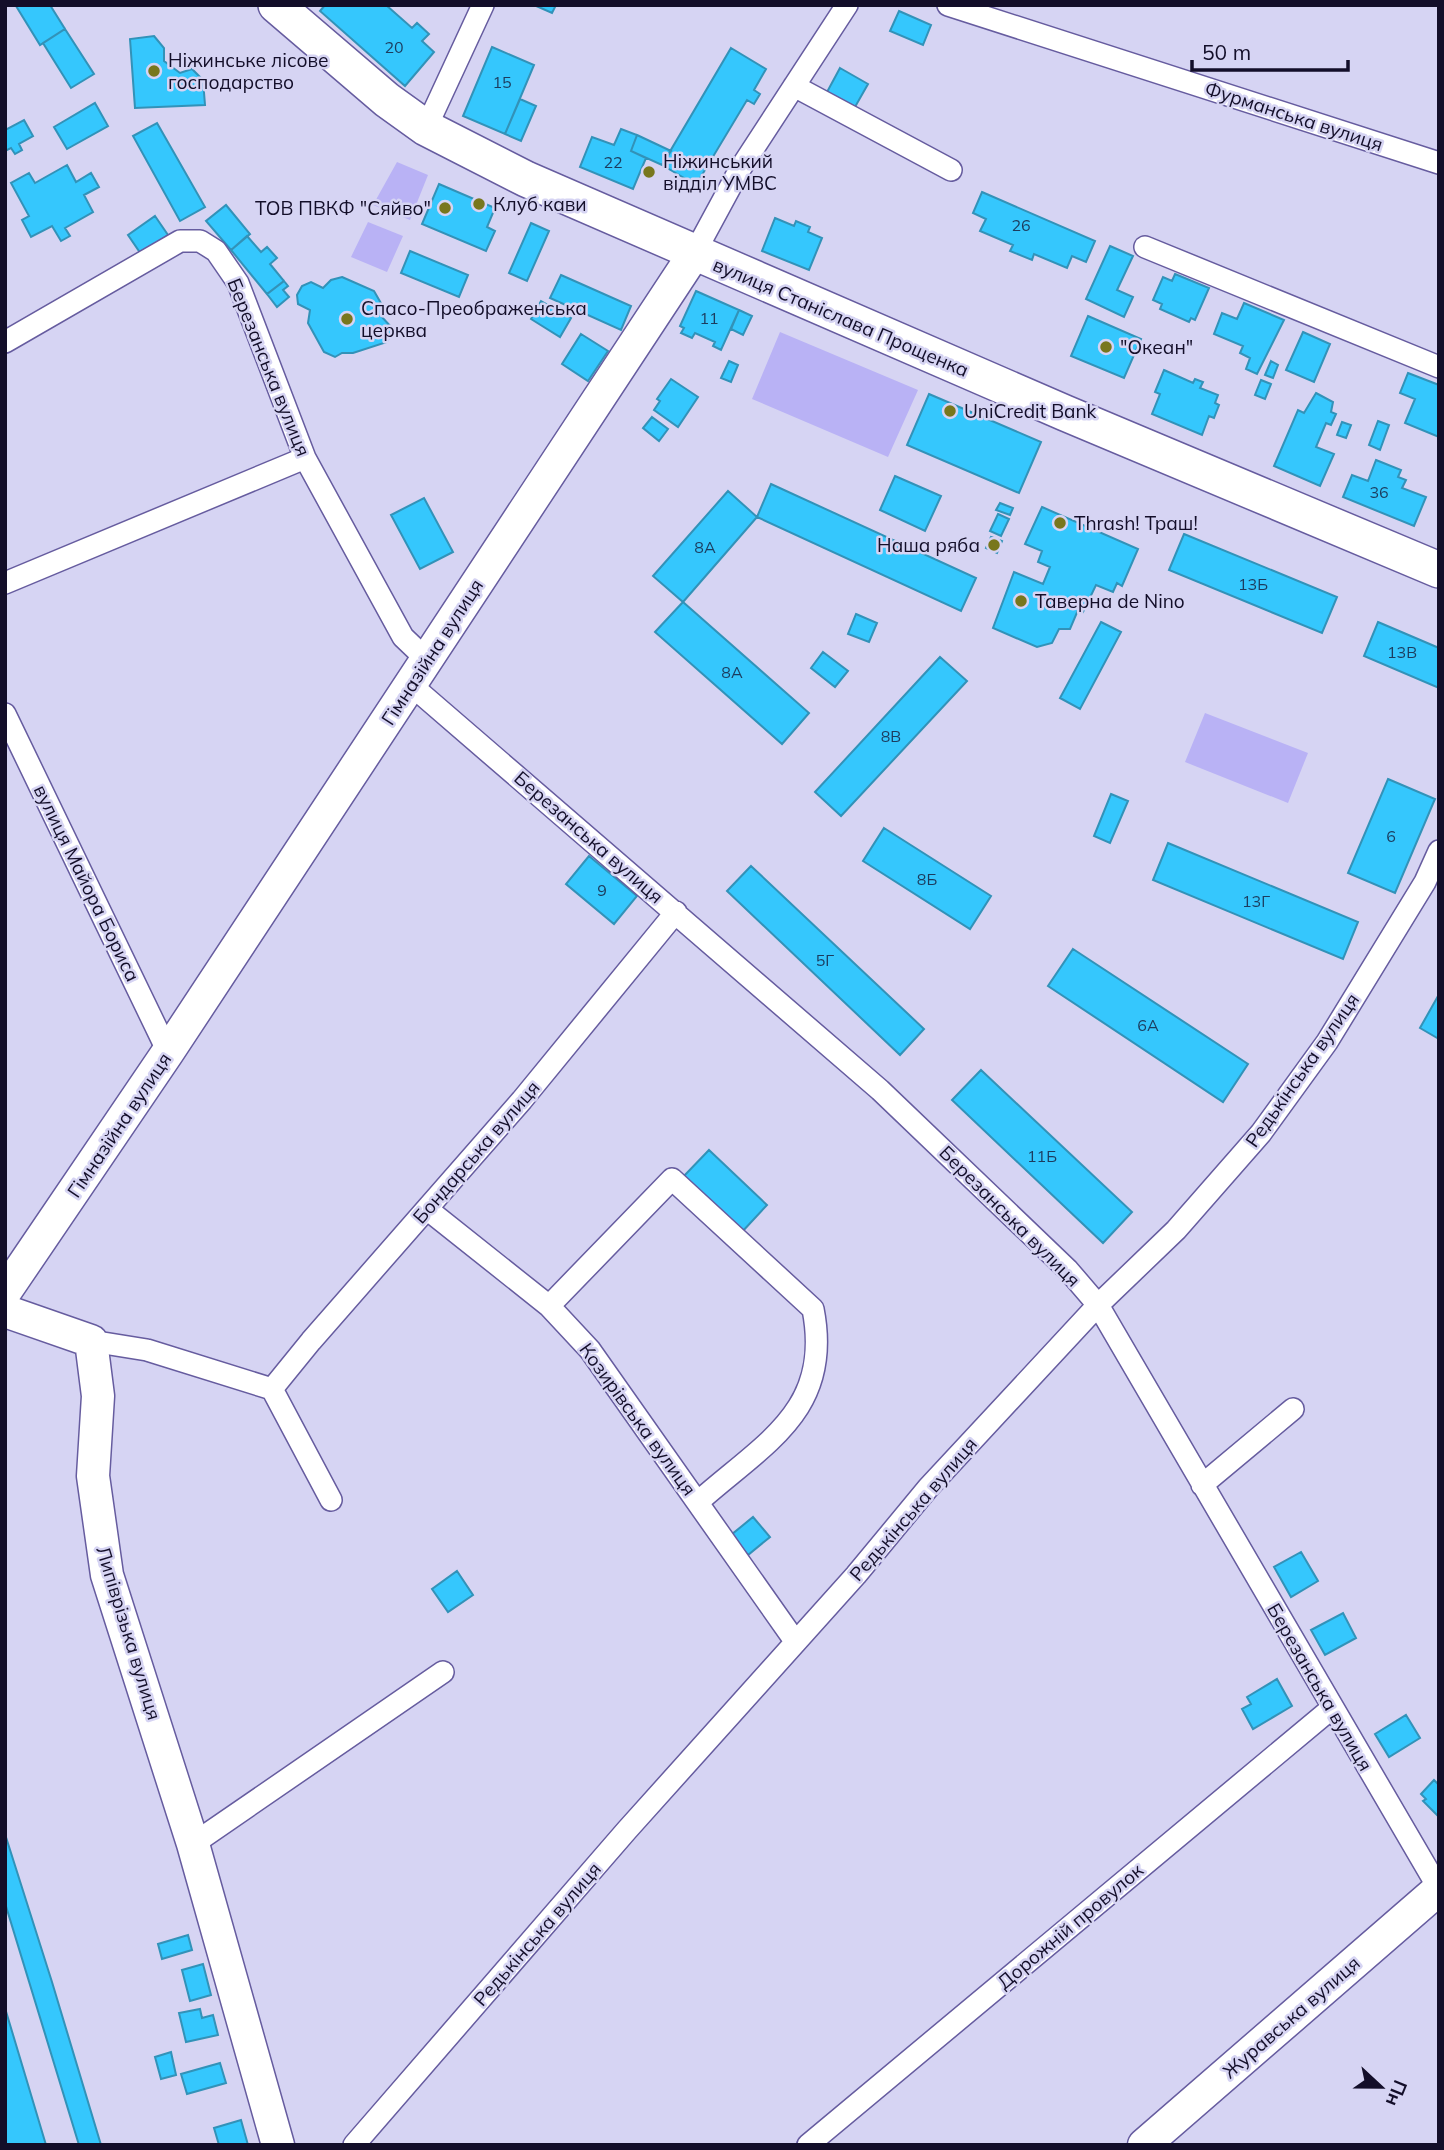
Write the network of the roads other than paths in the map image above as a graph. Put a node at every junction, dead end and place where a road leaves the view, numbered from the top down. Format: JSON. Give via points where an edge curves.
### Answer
{"nodes":[{"id":1,"x":276,"y":5,"type":"edge"},
{"id":2,"x":483,"y":5,"type":"edge"},
{"id":3,"x":847,"y":5,"type":"edge"},
{"id":4,"x":948,"y":5,"type":"edge"},
{"id":5,"x":794,"y":86,"type":"junction"},
{"id":6,"x":426,"y":128,"type":"junction"},
{"id":7,"x":1439,"y":163,"type":"edge"},
{"id":8,"x":951,"y":170,"type":"dead end"},
{"id":9,"x":1145,"y":247,"type":"dead end"},
{"id":10,"x":694,"y":254,"type":"junction"},
{"id":11,"x":5,"y":342,"type":"edge"},
{"id":12,"x":1439,"y":367,"type":"edge"},
{"id":13,"x":306,"y":458,"type":"junction"},
{"id":14,"x":1439,"y":570,"type":"edge"},
{"id":15,"x":5,"y":583,"type":"edge"},
{"id":16,"x":419,"y":672,"type":"junction"},
{"id":17,"x":5,"y":714,"type":"edge"},
{"id":18,"x":1439,"y":851,"type":"edge"},
{"id":19,"x":676,"y":912,"type":"junction"},
{"id":20,"x":168,"y":1052,"type":"junction"},
{"id":21,"x":427,"y":1209,"type":"junction"},
{"id":22,"x":5,"y":1292,"type":"edge"},
{"id":23,"x":1098,"y":1305,"type":"junction"},
{"id":24,"x":549,"y":1306,"type":"junction"},
{"id":25,"x":5,"y":1311,"type":"edge"},
{"id":26,"x":91,"y":1342,"type":"junction"},
{"id":27,"x":272,"y":1389,"type":"junction"},
{"id":28,"x":1293,"y":1409,"type":"dead end"},
{"id":29,"x":1202,"y":1485,"type":"junction"},
{"id":30,"x":331,"y":1500,"type":"dead end"},
{"id":31,"x":698,"y":1502,"type":"junction"},
{"id":32,"x":795,"y":1641,"type":"junction"},
{"id":33,"x":443,"y":1672,"type":"dead end"},
{"id":34,"x":1332,"y":1708,"type":"junction"},
{"id":35,"x":193,"y":1844,"type":"junction"},
{"id":36,"x":1439,"y":1889,"type":"edge"},
{"id":37,"x":278,"y":2145,"type":"edge"},
{"id":38,"x":354,"y":2145,"type":"edge"},
{"id":39,"x":808,"y":2145,"type":"edge"},
{"id":40,"x":1143,"y":2145,"type":"edge"}],
"edges":[{"from":1,"to":6,"type":"main road","name":"вулиця Станіслава Прощенка"},
{"from":2,"to":6,"type":"street"},
{"from":3,"to":5,"type":"street","name":"Гімназійна вулиця"},
{"from":4,"to":7,"type":"street","name":"Фурманська вулиця"},
{"from":5,"to":8,"type":"street"},
{"from":5,"to":10,"type":"street","name":"Гімназійна вулиця","via":[[740,169]]},
{"from":6,"to":10,"type":"main road","name":"вулиця Станіслава Прощенка","via":[[526,179]]},
{"from":9,"to":12,"type":"street"},
{"from":10,"to":14,"type":"main road","name":"вулиця Станіслава Прощенка"},
{"from":10,"to":16,"type":"street","name":"Гімназійна вулиця"},
{"from":11,"to":13,"type":"street","name":"Березанська вулиця","via":[[180,241],[200,241],[216,251],[238,283]]},
{"from":13,"to":15,"type":"street"},
{"from":13,"to":16,"type":"street","name":"Березанська вулиця"},
{"from":16,"to":19,"type":"street","name":"Березанська вулиця"},
{"from":16,"to":20,"type":"street","name":"Гімназійна вулиця"},
{"from":17,"to":20,"type":"street","name":"вулиця Майора Бориса"},
{"from":18,"to":23,"type":"street","name":"Редькінська вулиця","via":[[1425,882],[1327,1042],[1261,1133],[1176,1230]]},
{"from":19,"to":21,"type":"street","name":"Бондарська вулиця"},
{"from":19,"to":23,"type":"street","name":"Березанська вулиця","via":[[880,1090],[1068,1270]]},
{"from":20,"to":22,"type":"street","name":"Гімназійна вулиця"},
{"from":21,"to":24,"type":"street","name":"Козирівська вулиця"},
{"from":21,"to":27,"type":"street","name":"Бондарська вулиця"},
{"from":23,"to":29,"type":"street","name":"Березанська вулиця"},
{"from":23,"to":32,"type":"street","name":"Редькінська вулиця","via":[[928,1488]]},
{"from":24,"to":31,"type":"street","name":"Козирівська вулиця","via":[[597,1359]]},
{"from":24,"to":31,"type":"street","name":"Козирівська вулиця","via":[[672,1180],[813,1309],[816,1370],[805,1398],[792,1419]]},
{"from":25,"to":26,"type":"street"},
{"from":26,"to":27,"type":"street","via":[[147,1350]]},
{"from":26,"to":35,"type":"street","name":"Липіврізька вулиця","via":[[98,1396],[93,1476],[107,1575]]},
{"from":27,"to":30,"type":"street"},
{"from":28,"to":29,"type":"street"},
{"from":29,"to":34,"type":"street","name":"Березанська вулиця"},
{"from":31,"to":32,"type":"street","name":"Козирівська вулиця"},
{"from":32,"to":38,"type":"street","name":"Редькінська вулиця"},
{"from":33,"to":35,"type":"street"},
{"from":34,"to":36,"type":"street","name":"Березанська вулиця"},
{"from":34,"to":39,"type":"street","name":"Дорожній провулок"},
{"from":35,"to":37,"type":"street","name":"Липіврізька вулиця"},
{"from":36,"to":40,"type":"street","name":"Журавська вулиця"}]}
